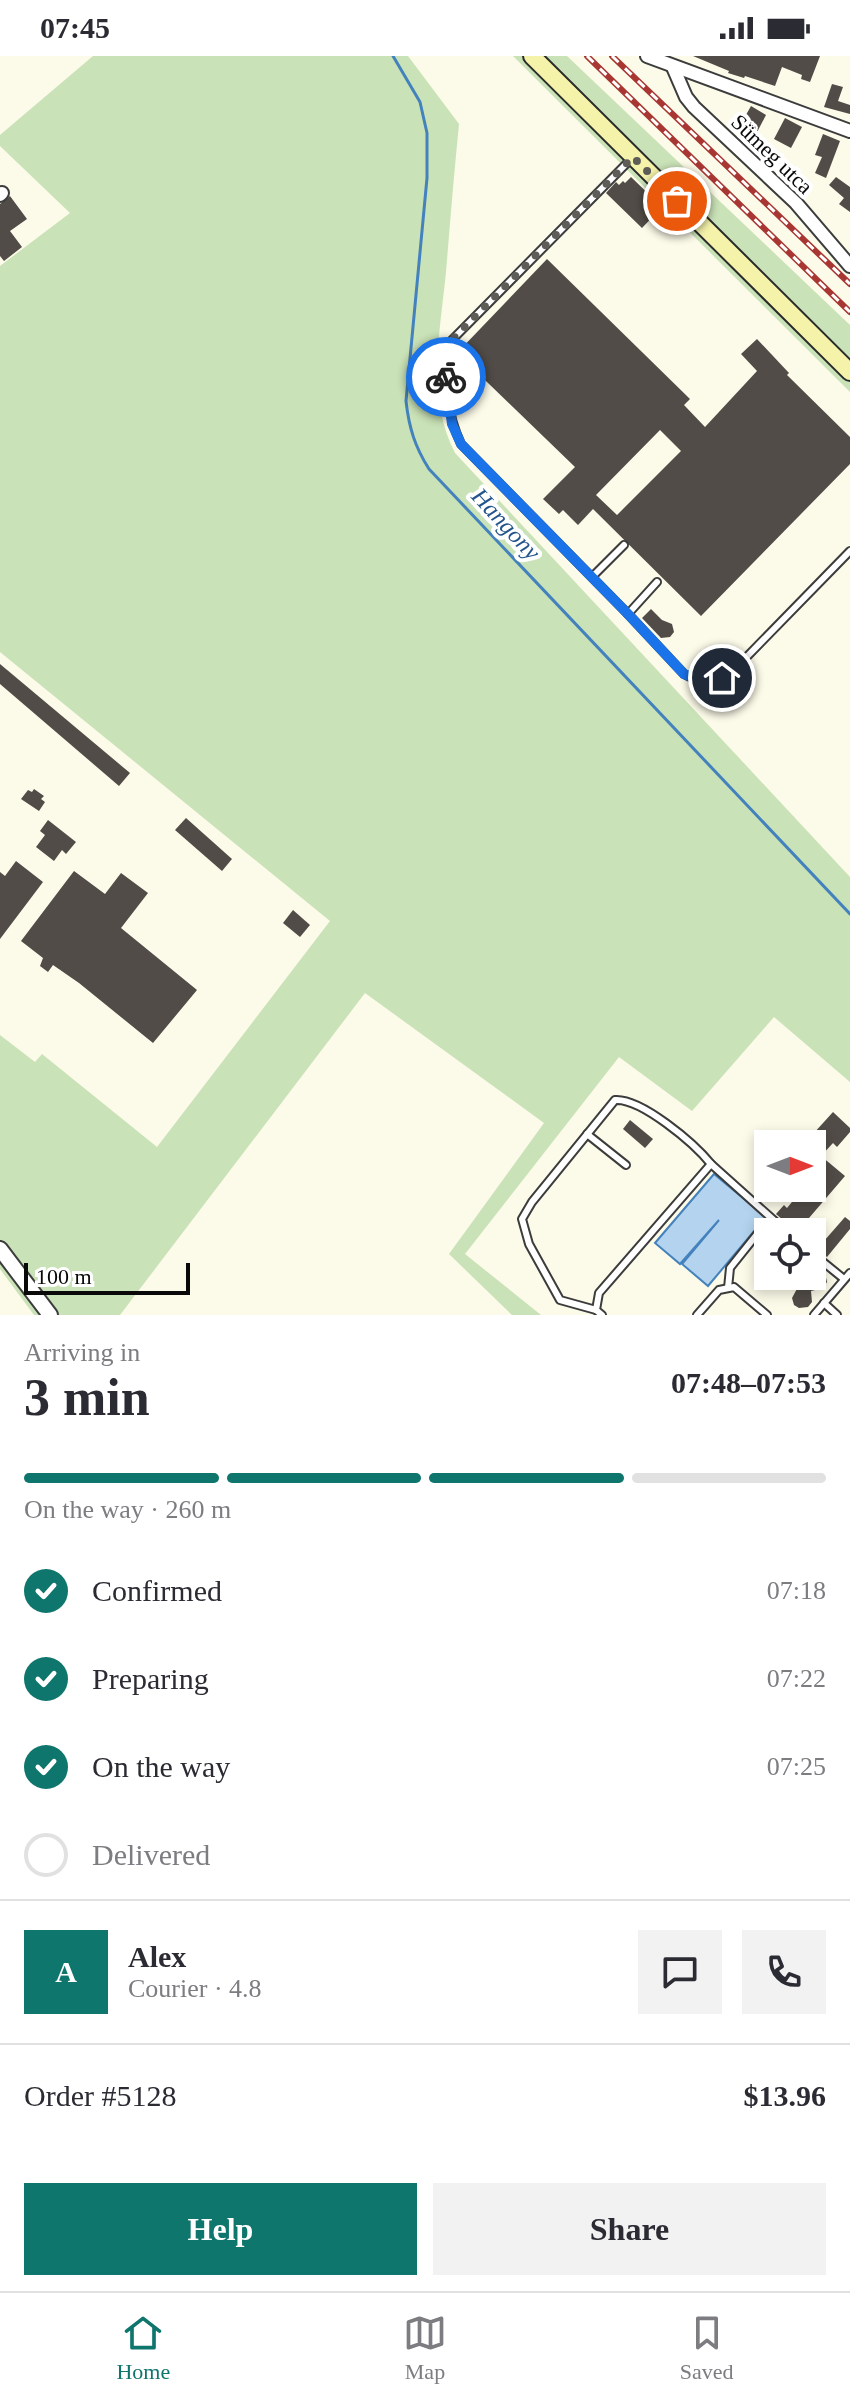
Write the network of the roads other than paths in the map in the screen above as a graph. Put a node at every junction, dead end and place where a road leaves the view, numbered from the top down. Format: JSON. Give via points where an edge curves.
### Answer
{"nodes":[{"id":1,"x":532,"y":56,"type":"edge"},
{"id":2,"x":647,"y":56,"type":"edge"},
{"id":3,"x":673,"y":67,"type":"junction"},
{"id":4,"x":850,"y":131,"type":"edge"},
{"id":5,"x":633,"y":157,"type":"junction"},
{"id":6,"x":850,"y":266,"type":"edge"},
{"id":7,"x":850,"y":372,"type":"edge"},
{"id":8,"x":624,"y":545,"type":"dead end"},
{"id":9,"x":850,"y":551,"type":"edge"},
{"id":10,"x":592,"y":577,"type":"junction"},
{"id":11,"x":657,"y":582,"type":"dead end"},
{"id":12,"x":628,"y":614,"type":"junction"},
{"id":13,"x":587,"y":1134,"type":"junction"},
{"id":14,"x":711,"y":1164,"type":"junction"},
{"id":15,"x":626,"y":1165,"type":"dead end"},
{"id":16,"x":770,"y":1218,"type":"edge"},
{"id":17,"x":754,"y":1238,"type":"edge"},
{"id":18,"x":0,"y":1249,"type":"edge"},
{"id":19,"x":826,"y":1264,"type":"edge"},
{"id":20,"x":850,"y":1273,"type":"edge"},
{"id":21,"x":844,"y":1279,"type":"junction"},
{"id":22,"x":728,"y":1288,"type":"junction"},
{"id":23,"x":824,"y":1303,"type":"junction"},
{"id":24,"x":599,"y":1312,"type":"edge"},
{"id":25,"x":50,"y":1315,"type":"edge"},
{"id":26,"x":697,"y":1315,"type":"edge"},
{"id":27,"x":767,"y":1315,"type":"edge"},
{"id":28,"x":814,"y":1315,"type":"edge"},
{"id":29,"x":837,"y":1315,"type":"edge"}],
"edges":[{"from":1,"to":5,"type":"main road"},
{"from":2,"to":3,"type":"street"},
{"from":3,"to":4,"type":"street"},
{"from":3,"to":6,"type":"street","name":"Sümeg utca","via":[[694,107],[796,203]]},
{"from":5,"to":7,"type":"main road"},
{"from":5,"to":10,"type":"lane","via":[[446,346],[446,396],[461,444]]},
{"from":8,"to":10,"type":"lane"},
{"from":9,"to":12,"type":"lane","via":[[722,678],[700,680],[684,674]]},
{"from":10,"to":12,"type":"lane"},
{"from":11,"to":12,"type":"lane"},
{"from":13,"to":14,"type":"lane","via":[[615,1100],[626,1099],[671,1128]]},
{"from":13,"to":15,"type":"lane"},
{"from":13,"to":24,"type":"lane","via":[[522,1219],[529,1244],[560,1300]]},
{"from":14,"to":16,"type":"lane"},
{"from":14,"to":24,"type":"lane","via":[[599,1293]]},
{"from":17,"to":22,"type":"lane","via":[[730,1268]]},
{"from":18,"to":25,"type":"street"},
{"from":19,"to":21,"type":"lane"},
{"from":20,"to":21,"type":"lane"},
{"from":21,"to":23,"type":"lane"},
{"from":22,"to":26,"type":"lane","via":[[719,1290]]},
{"from":22,"to":27,"type":"lane","via":[[734,1287]]},
{"from":23,"to":28,"type":"lane"},
{"from":23,"to":29,"type":"lane"}]}
